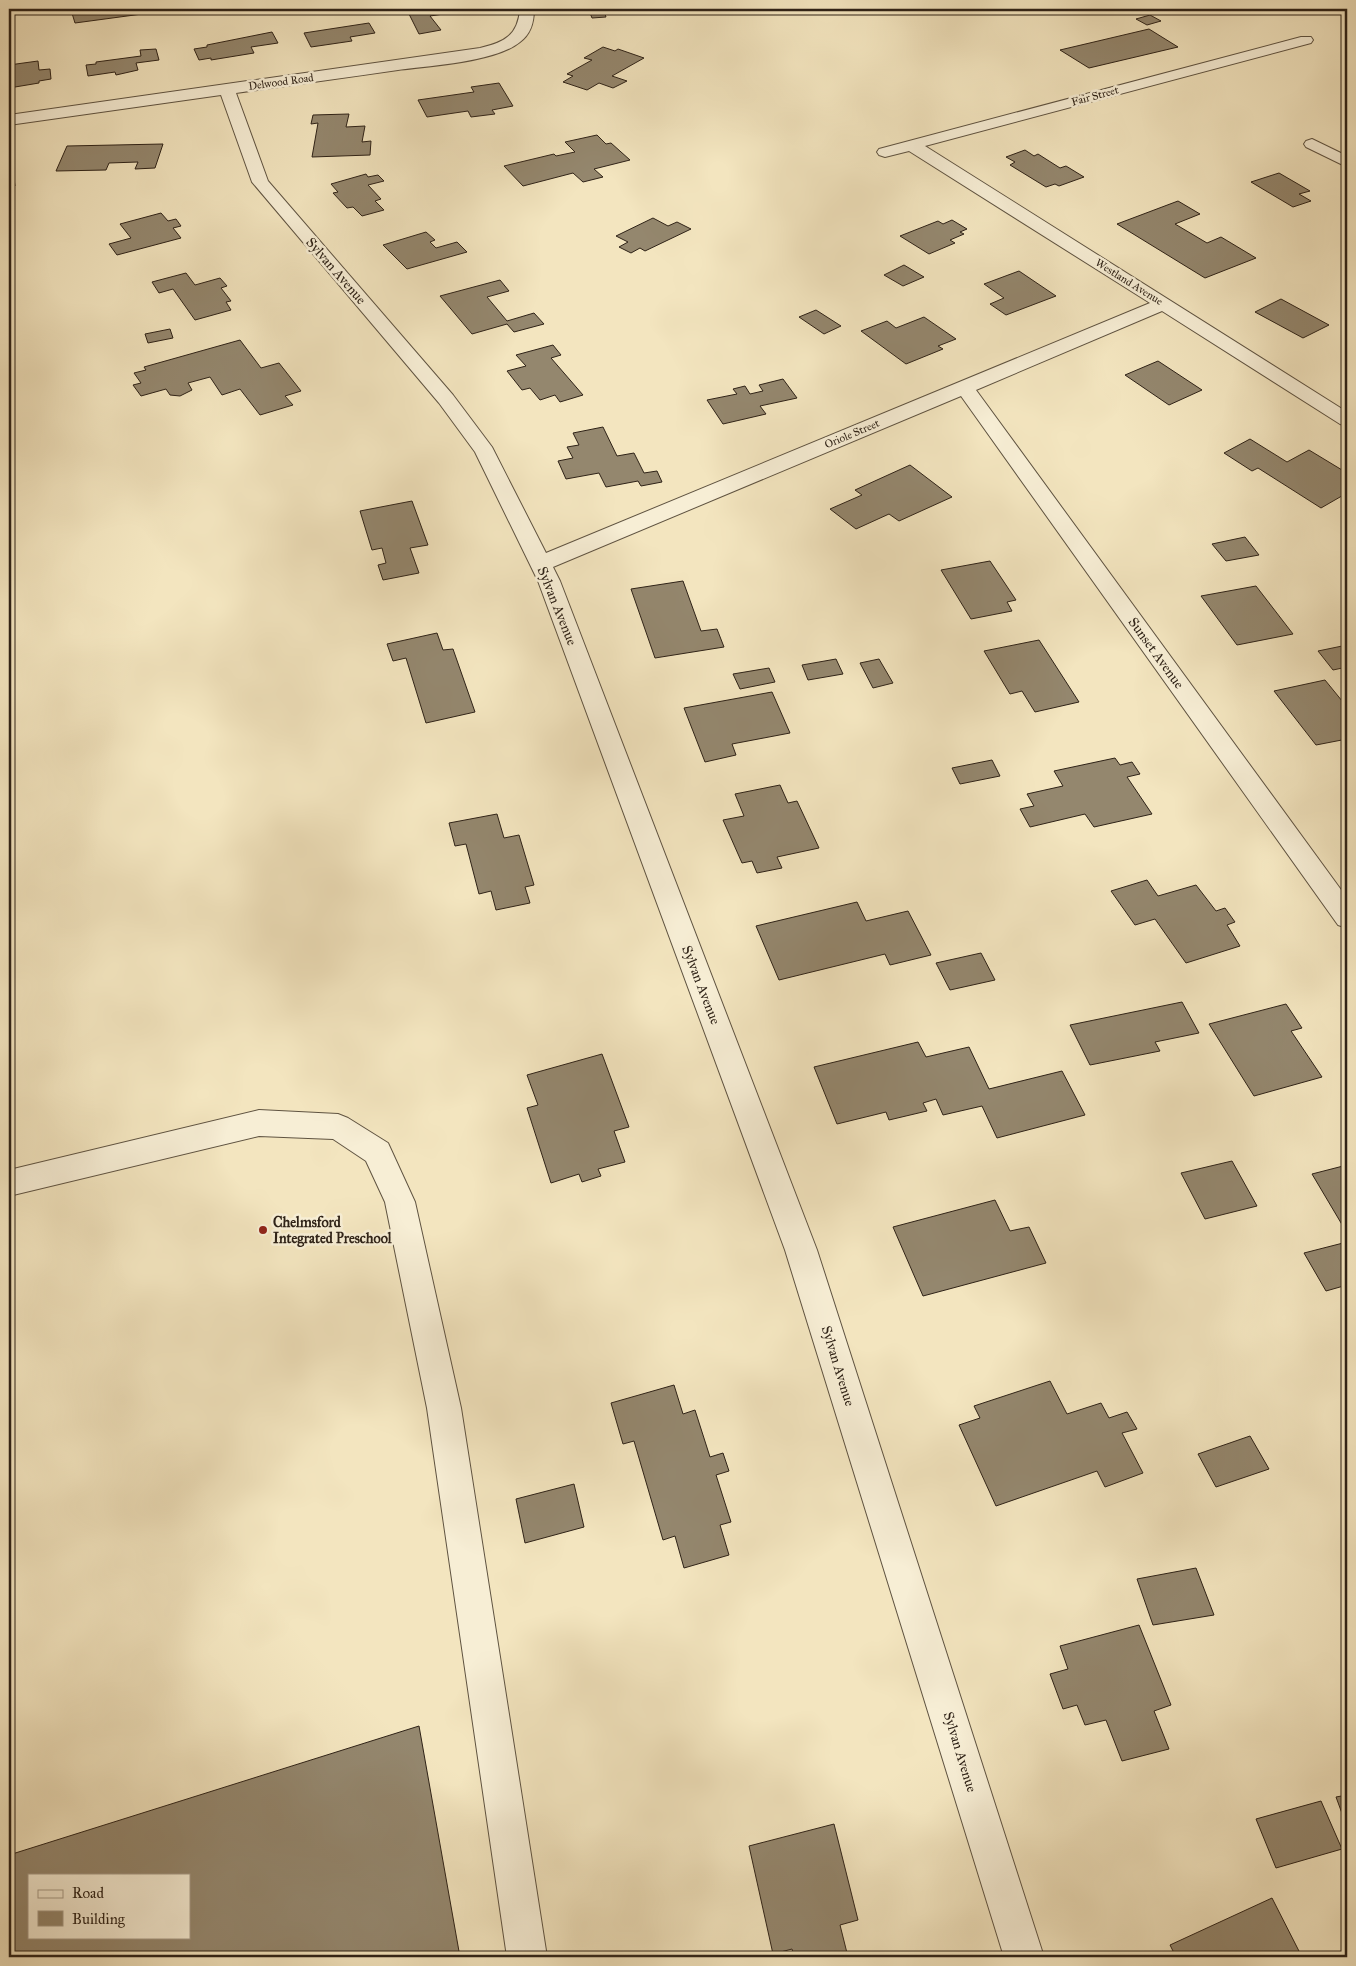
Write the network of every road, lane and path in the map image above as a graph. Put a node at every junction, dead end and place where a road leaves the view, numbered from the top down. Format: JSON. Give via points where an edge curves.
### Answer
{"nodes":[{"id":1,"x":527,"y":9,"type":"edge"},
{"id":2,"x":1306,"y":40,"type":"dead end"},
{"id":3,"x":227,"y":89,"type":"junction"},
{"id":4,"x":9,"y":120,"type":"edge"},
{"id":5,"x":1312,"y":144,"type":"dead end"},
{"id":6,"x":910,"y":145,"type":"junction"},
{"id":7,"x":885,"y":152,"type":"dead end"},
{"id":8,"x":1347,"y":162,"type":"edge"},
{"id":9,"x":1164,"y":304,"type":"junction"},
{"id":10,"x":964,"y":387,"type":"junction"},
{"id":11,"x":1347,"y":420,"type":"edge"},
{"id":12,"x":540,"y":564,"type":"junction"},
{"id":13,"x":1347,"y":918,"type":"edge"},
{"id":14,"x":9,"y":1183,"type":"edge"},
{"id":15,"x":527,"y":1957,"type":"edge"},
{"id":16,"x":1024,"y":1957,"type":"edge"}],
"edges":[{"from":1,"to":3,"type":"street","name":"Delwood Road","via":[[526,27],[520,35],[510,44],[488,52]]},
{"from":2,"to":6,"type":"street","name":"Fair Street"},
{"from":3,"to":4,"type":"street","name":"Delwood Road"},
{"from":3,"to":12,"type":"street","name":"Sylvan Avenue","via":[[260,182],[446,399],[484,451]]},
{"from":5,"to":8,"type":"street"},
{"from":6,"to":7,"type":"street","name":"Fair Street"},
{"from":6,"to":9,"type":"street","name":"Westland Avenue"},
{"from":9,"to":10,"type":"street","name":"Oriole Street"},
{"from":9,"to":11,"type":"street","name":"Westland Avenue"},
{"from":10,"to":12,"type":"street","name":"Oriole Street"},
{"from":10,"to":13,"type":"street","name":"Sunset Avenue"},
{"from":12,"to":16,"type":"street","name":"Sylvan Avenue","via":[[801,1250]]},
{"from":14,"to":15,"type":"street","via":[[259,1123],[338,1127],[377,1152],[400,1202],[444,1408]]}]}
